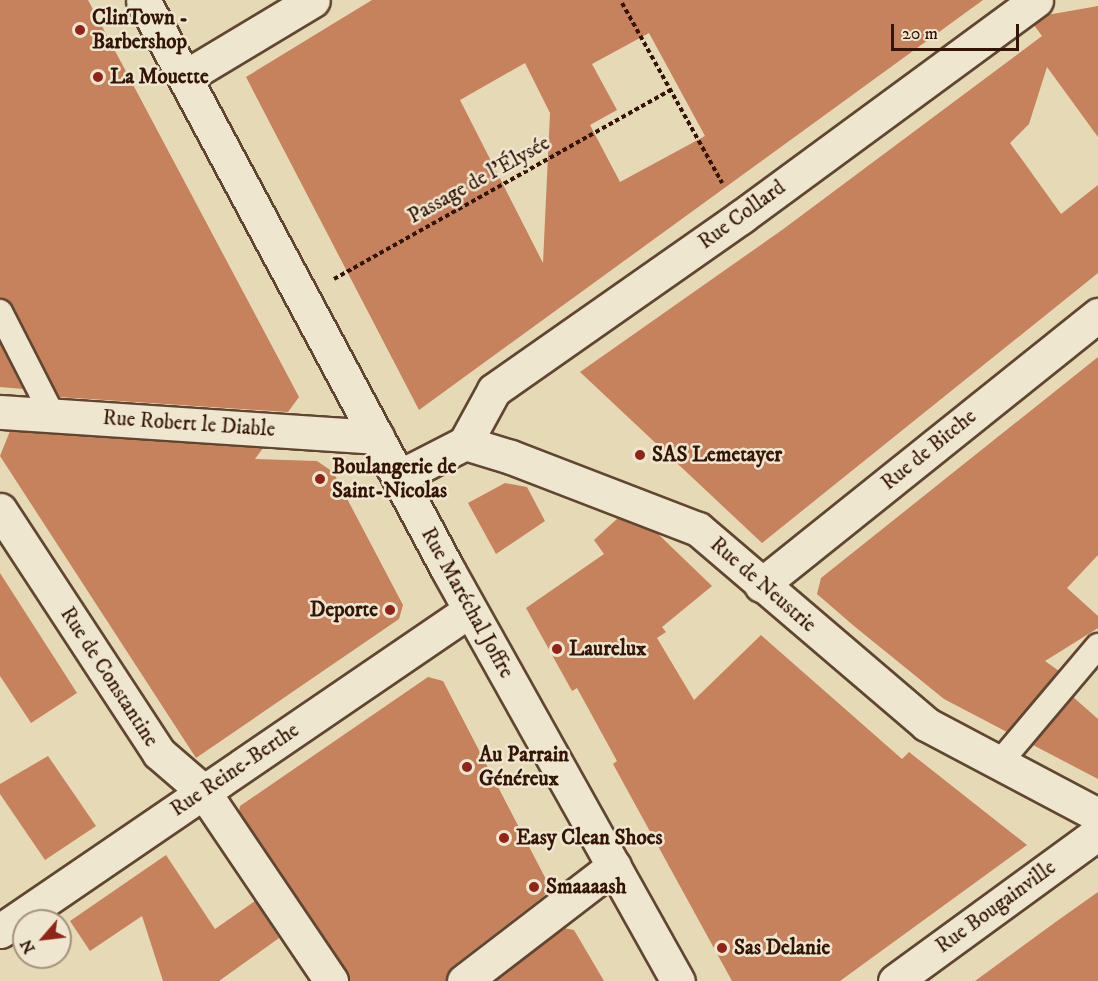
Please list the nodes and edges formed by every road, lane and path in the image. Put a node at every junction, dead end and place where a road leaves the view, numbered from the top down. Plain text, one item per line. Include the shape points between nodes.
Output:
1 (143, 0) edge
2 (313, 0) edge
3 (1036, 0) edge
4 (622, 3) dead end
5 (185, 77) junction
6 (671, 90) junction
7 (741, 217) junction
8 (302, 297) junction
9 (0, 312) edge
10 (1098, 315) edge
11 (0, 412) edge
12 (52, 414) junction
13 (377, 437) junction
14 (465, 443) junction
15 (399, 477) junction
16 (0, 510) edge
17 (760, 585) junction
18 (470, 610) junction
19 (1098, 646) edge
20 (1000, 762) junction
21 (203, 791) junction
22 (1098, 815) edge
23 (1098, 833) edge
24 (614, 866) junction
25 (0, 931) edge
26 (331, 981) edge
27 (464, 981) edge
28 (678, 981) edge
29 (895, 981) edge

1 - 5 street, Rue Maréchal Joffre
2 - 5 street
3 - 7 street, Rue Collard
4 - 6 path
5 - 8 street, Rue Maréchal Joffre
6 - 7 path
6 - 8 path, Passage de l'Élysée
7 - 14 street, Rue Collard via 494,390
8 - 13 street, Rue Maréchal Joffre
9 - 12 lane
10 - 17 street, Rue de Bitche
11 - 12 street, Rue Robert le Diable
12 - 13 street, Rue Robert le Diable
13 - 15 street, Rue Maréchal Joffre
14 - 15 street
14 - 17 street, Rue de Neustrie via 698,530
15 - 18 street, Rue Maréchal Joffre
16 - 21 street, Rue de Constantine via 159,753
17 - 20 street, Rue de Neustrie via 926,723
18 - 21 street, Rue Reine-Berthe
18 - 24 street, Rue Maréchal Joffre
19 - 20 lane
20 - 22 street, Rue de Neustrie
21 - 25 street, Rue Reine-Berthe
21 - 26 street, Rue de Constantine
23 - 29 street, Rue Bougainville
24 - 27 street
24 - 28 street, Rue Maréchal Joffre

